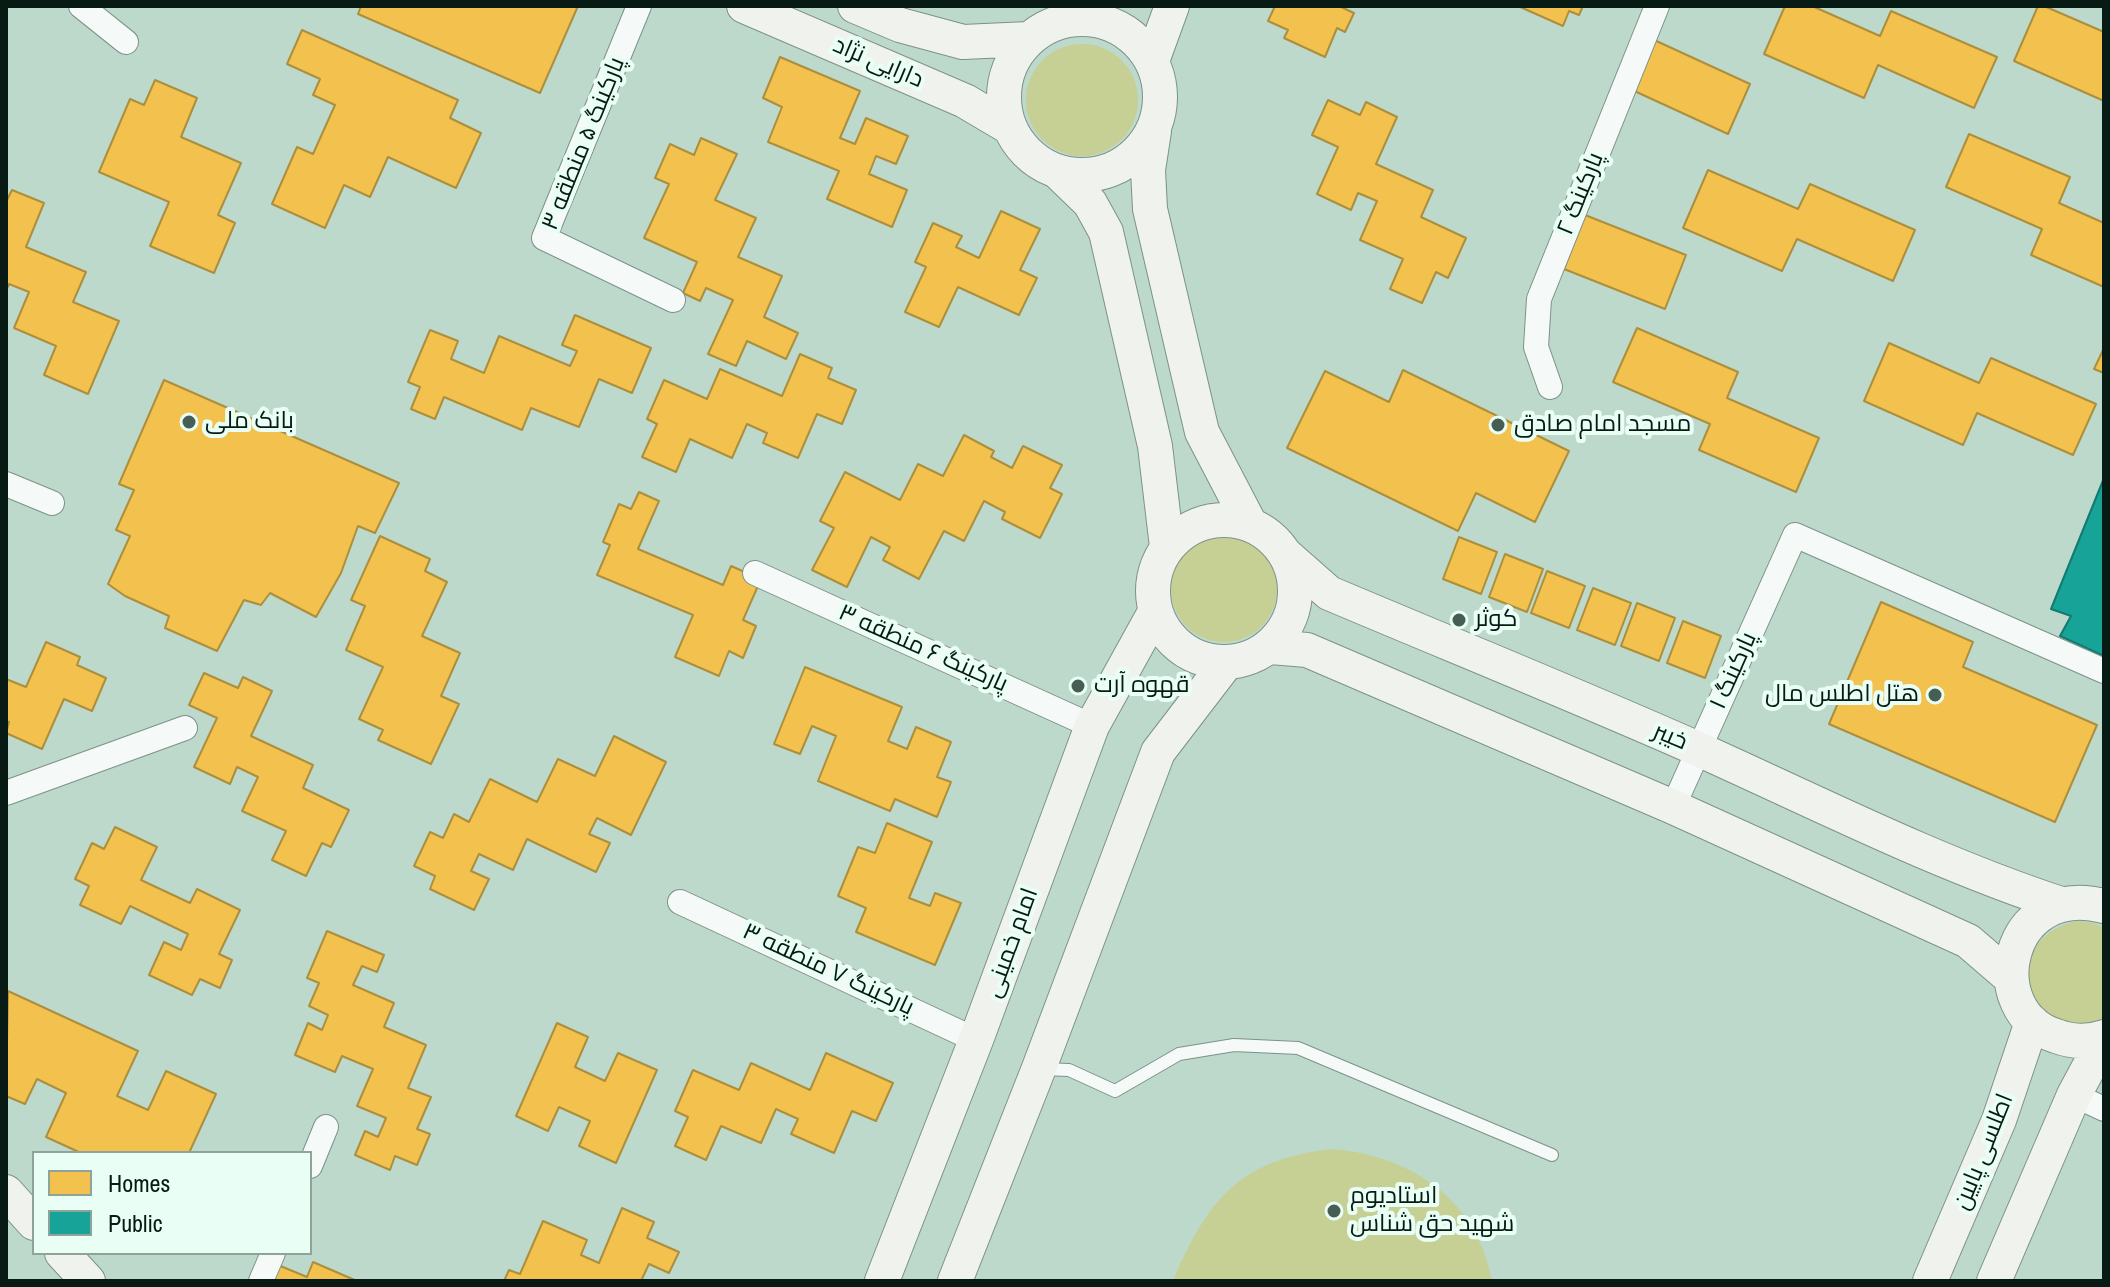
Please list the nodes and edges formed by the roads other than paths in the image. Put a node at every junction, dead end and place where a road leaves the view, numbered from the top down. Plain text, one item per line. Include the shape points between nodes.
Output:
1 (81, 6) edge
2 (639, 6) edge
3 (744, 6) edge
4 (855, 6) edge
5 (1172, 6) edge
6 (1657, 6) edge
7 (1084, 12) edge
8 (1029, 39) junction
9 (126, 42) dead end
10 (1152, 61) junction
11 (1009, 127) junction
12 (1154, 130) junction
13 (1058, 172) junction
14 (673, 300) dead end
15 (1550, 387) dead end
16 (6, 484) edge
17 (52, 503) dead end
18 (1250, 524) junction
19 (1167, 547) junction
20 (1287, 556) junction
21 (755, 573) dead end
22 (1155, 612) junction
23 (1271, 647) junction
24 (1227, 662) junction
25 (2104, 671) edge
26 (1092, 726) junction
27 (185, 728) dead end
28 (1699, 749) junction
29 (6, 793) edge
30 (1673, 807) junction
31 (680, 902) dead end
32 (2061, 904) junction
33 (2104, 906) edge
34 (2011, 978) junction
35 (2032, 1022) junction
36 (2104, 1037) edge
37 (976, 1040) junction
38 (2104, 1047) edge
39 (1039, 1068) junction
40 (2089, 1102) edge
41 (326, 1127) dead end
42 (1552, 1155) dead end
43 (312, 1161) edge
44 (6, 1192) edge
45 (32, 1221) edge
46 (64, 1255) edge
47 (272, 1255) edge
48 (88, 1281) edge
49 (261, 1281) edge
50 (882, 1281) edge
51 (955, 1281) edge
52 (1930, 1281) edge
53 (1994, 1281) edge

1 - 9 street
2 - 14 street, پارکینگ ۵ منطقه ۳ via 544,238
3 - 11 street, دارایی نژاد via 965,101
4 - 8 street, دارایی نژاد via 963,42
5 - 10 street
6 - 15 street, پارکینگ ۲ via 1539,299 1536,347
7 - 8 street
7 - 10 street via 1121,28
8 - 11 street via 1008,70 1004,108
10 - 12 street via 1160,83
11 - 13 street via 1021,146
12 - 13 street via 1142,149 1114,168 1080,175
12 - 18 street via 1150,209 1202,432
13 - 19 street via 1090,203 1106,232 1155,446
16 - 17 street
18 - 19 street via 1205,521
18 - 20 street
19 - 22 street via 1156,567
20 - 23 street via 1295,578 1294,603
20 - 28 street, خیبر via 1329,593
21 - 26 street, پارکینگ ۶ منطقه ۳
22 - 24 street via 1182,649
22 - 26 street, امام خمینی
23 - 24 street
23 - 30 street via 1307,650
24 - 39 street via 1158,752
25 - 28 street, پارکینگ ۱ via 1795,535
26 - 37 street, امام خمینی
27 - 29 street
28 - 30 street, پارکینگ ۱
28 - 32 street, خیبر via 2002,885
30 - 34 street via 1968,941
31 - 37 street, پارکینگ ۷ منطقه ۳
32 - 33 street, خیبر
32 - 34 street via 2023,932 2013,954
34 - 35 street via 2018,1002
35 - 36 street via 2071,1041
35 - 52 street, اطلسی پایین via 1999,1120
37 - 50 street, امام خمینی
38 - 40 street via 2089,1067
39 - 42 lane via 1069,1070 1115,1091 1179,1054 1234,1045 1298,1048
39 - 51 street
40 - 53 street
41 - 43 street
44 - 45 street
46 - 48 street
47 - 49 street

